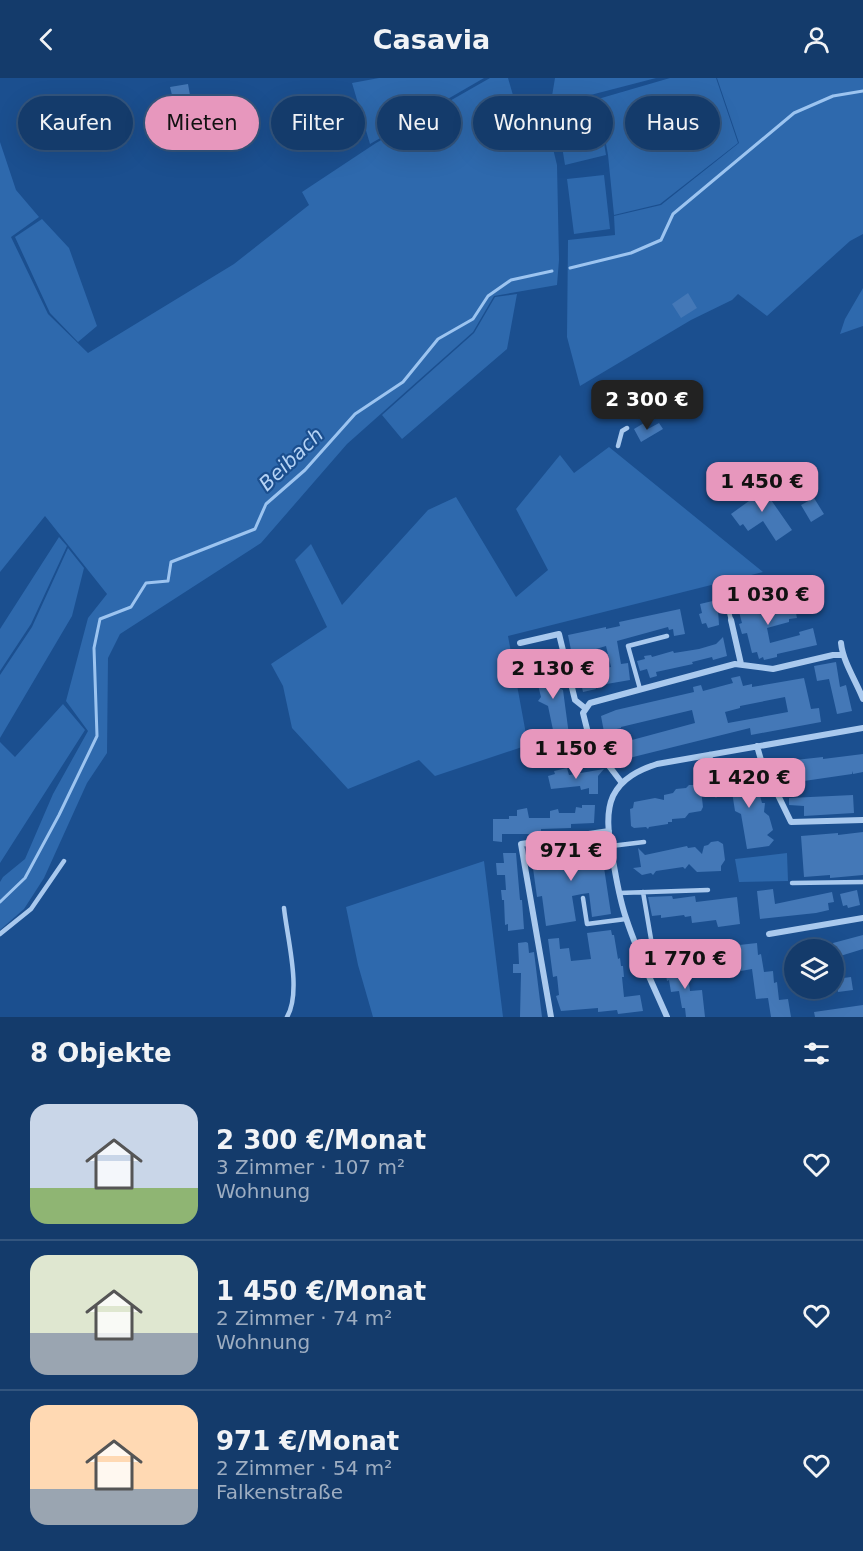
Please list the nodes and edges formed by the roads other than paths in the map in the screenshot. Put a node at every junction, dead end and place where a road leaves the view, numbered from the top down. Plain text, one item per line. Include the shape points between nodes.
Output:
1 (627, 428) dead end
2 (618, 446) dead end
3 (723, 589) dead end
4 (731, 621) joint
5 (667, 636) dead end
6 (520, 643) dead end
7 (841, 643) dead end
8 (842, 655) junction
9 (741, 664) junction
10 (640, 689) junction
11 (863, 699) edge
12 (585, 708) junction
13 (863, 728) edge
14 (757, 746) junction
15 (710, 754) junction
16 (622, 783) junction
17 (716, 795) dead end
18 (863, 820) edge
19 (609, 831) junction
20 (644, 842) dead end
21 (611, 846) junction
22 (64, 861) dead end
23 (863, 882) edge
24 (792, 883) dead end
25 (708, 890) dead end
26 (619, 892) junction
27 (643, 892) junction
28 (583, 898) dead end
29 (284, 908) dead end
30 (863, 918) edge
31 (626, 919) junction
32 (0, 934) edge
33 (769, 934) dead end
34 (651, 939) dead end
35 (287, 1017) edge
36 (551, 1017) edge
37 (667, 1017) edge

1 - 2 lane via 622,431
3 - 4 lane
4 - 9 street
5 - 10 lane via 628,646
6 - 12 street via 559,634 575,700
7 - 8 street
8 - 9 street via 773,669
8 - 11 street
9 - 10 street
10 - 12 street via 598,700
12 - 16 street via 589,737
13 - 14 street
14 - 15 street
14 - 18 street via 791,822
15 - 16 street via 641,769
15 - 17 lane
16 - 19 street via 610,804
19 - 21 street
19 - 36 street via 521,844
20 - 21 lane
21 - 26 street
22 - 32 lane via 31,909
23 - 24 lane
25 - 27 lane
26 - 27 lane
26 - 31 street
27 - 34 lane
28 - 31 lane via 587,924
29 - 35 lane via 293,997
30 - 33 street
31 - 37 street

